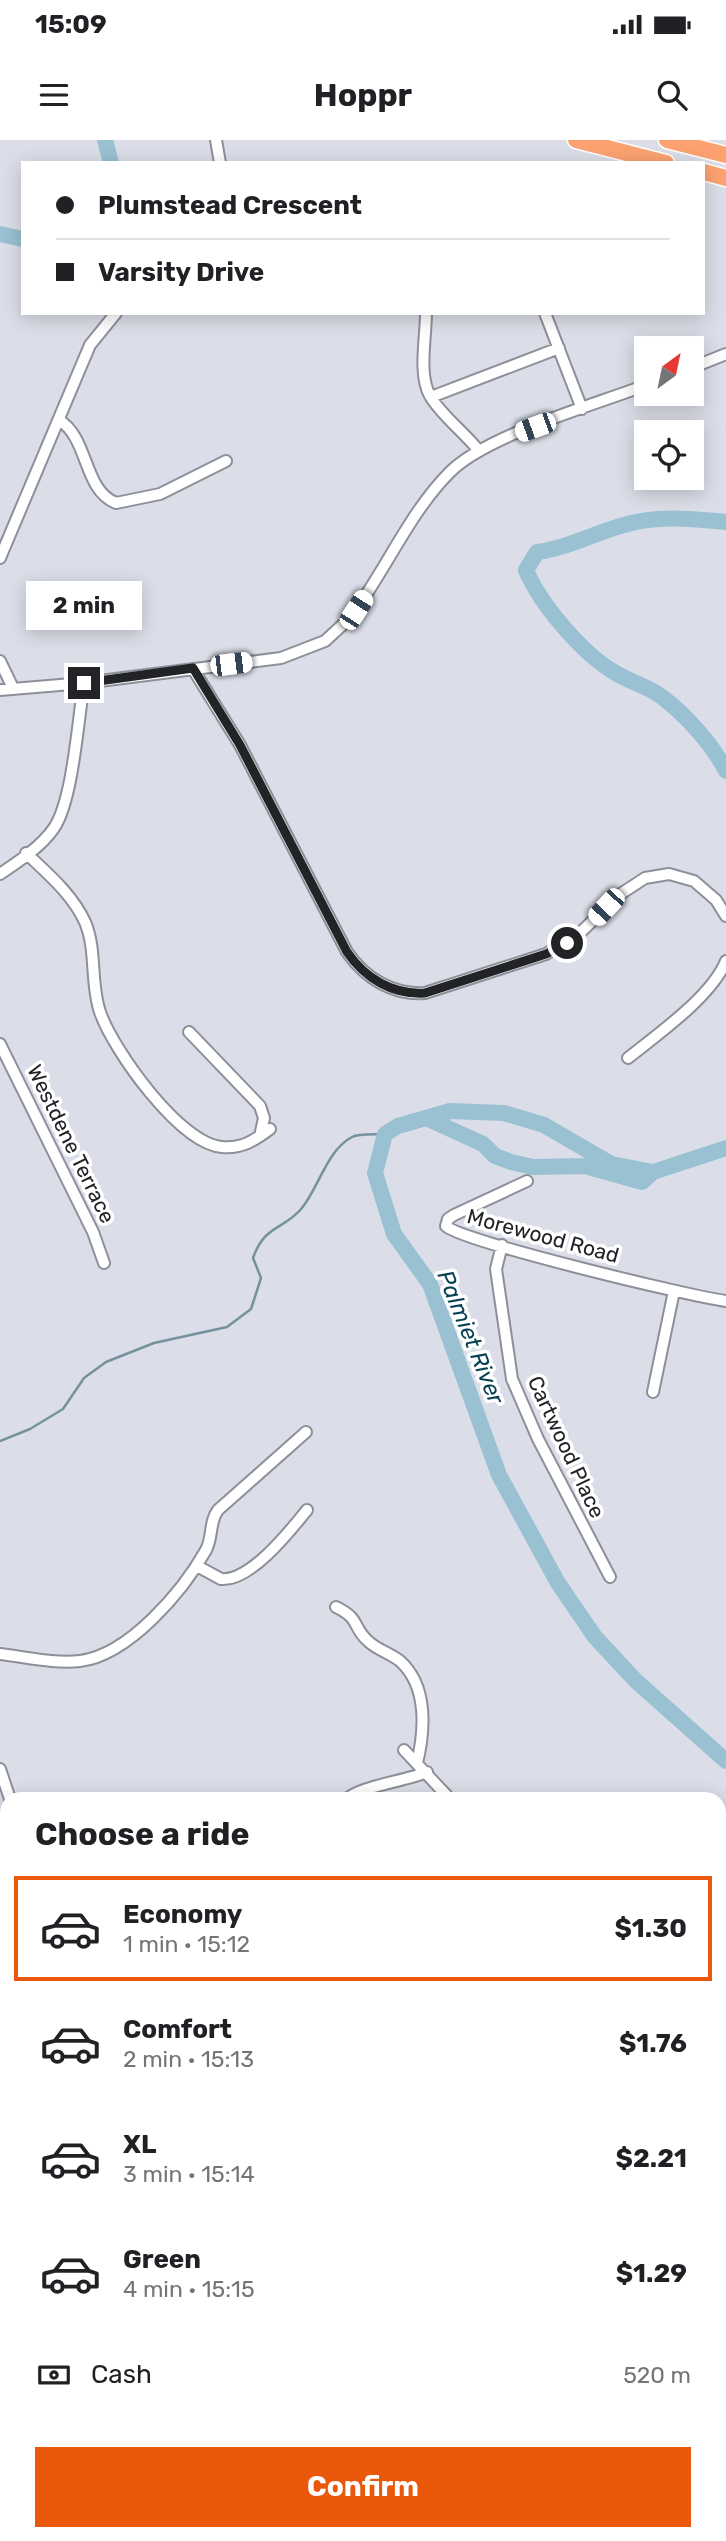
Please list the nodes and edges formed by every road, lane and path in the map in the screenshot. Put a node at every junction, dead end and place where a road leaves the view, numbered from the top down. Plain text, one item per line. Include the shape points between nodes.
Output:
1 (216, 140) edge
2 (576, 140) edge
3 (667, 140) edge
4 (726, 155) edge
5 (220, 161) edge
6 (658, 161) edge
7 (705, 172) edge
8 (726, 178) edge
9 (114, 315) edge
10 (426, 315) edge
11 (546, 315) edge
12 (559, 348) junction
13 (726, 354) edge
14 (704, 363) edge
15 (634, 390) edge
16 (431, 397) junction
17 (582, 410) junction
18 (59, 420) junction
19 (479, 450) junction
20 (226, 461) dead end
21 (0, 558) edge
22 (0, 661) edge
23 (193, 668) junction
24 (84, 683) junction
25 (13, 688) junction
26 (0, 690) edge
27 (26, 853) junction
28 (0, 874) edge
29 (726, 916) edge
30 (726, 961) edge
31 (189, 1032) dead end
32 (0, 1044) edge
33 (628, 1058) dead end
34 (270, 1129) dead end
35 (260, 1136) junction
36 (527, 1181) dead end
37 (502, 1245) junction
38 (104, 1263) dead end
39 (674, 1291) junction
40 (726, 1301) edge
41 (653, 1392) dead end
42 (306, 1432) dead end
43 (307, 1510) dead end
44 (197, 1566) junction
45 (610, 1577) dead end
46 (336, 1607) dead end
47 (0, 1654) edge
48 (404, 1750) dead end
49 (417, 1763) junction
50 (0, 1769) edge
51 (427, 1772) junction
52 (7, 1792) edge
53 (358, 1792) edge
54 (444, 1792) edge

1 - 5 street
2 - 6 highway
3 - 4 highway
7 - 8 highway
9 - 18 street via 90,345
10 - 16 street via 425,374
11 - 12 street
12 - 16 street
12 - 17 street
13 - 14 street
15 - 17 street
16 - 19 street
17 - 19 street
18 - 20 street via 75,435 101,491 116,503 160,494
18 - 21 street
19 - 23 street via 440,483 336,633 281,658
22 - 25 street
23 - 24 street
23 - 29 street via 240,745 347,952 361,971 384,986 425,993 546,954 581,932 634,883 658,875 694,881
24 - 25 street
24 - 27 street via 56,825
25 - 26 street
27 - 28 street
27 - 35 street via 57,882 84,920 99,1010 128,1065 202,1142 229,1147 248,1144
30 - 33 street via 701,995
31 - 35 street via 260,1106 264,1118
32 - 38 street, Westdene Terrace
34 - 35 street
36 - 37 street, Morewood Road via 446,1222 454,1233
37 - 39 street, Morewood Road
37 - 45 street, Cartwood Place via 496,1269 512,1379
39 - 40 street, Morewood Road
39 - 41 street
42 - 44 street via 218,1510 211,1541
43 - 44 street via 275,1547 239,1575 221,1578
44 - 47 street via 155,1614 103,1656 68,1661
46 - 49 street via 354,1618 365,1638 397,1659 411,1675 422,1716
48 - 49 street
49 - 51 street
50 - 52 street
51 - 53 street
51 - 54 street

